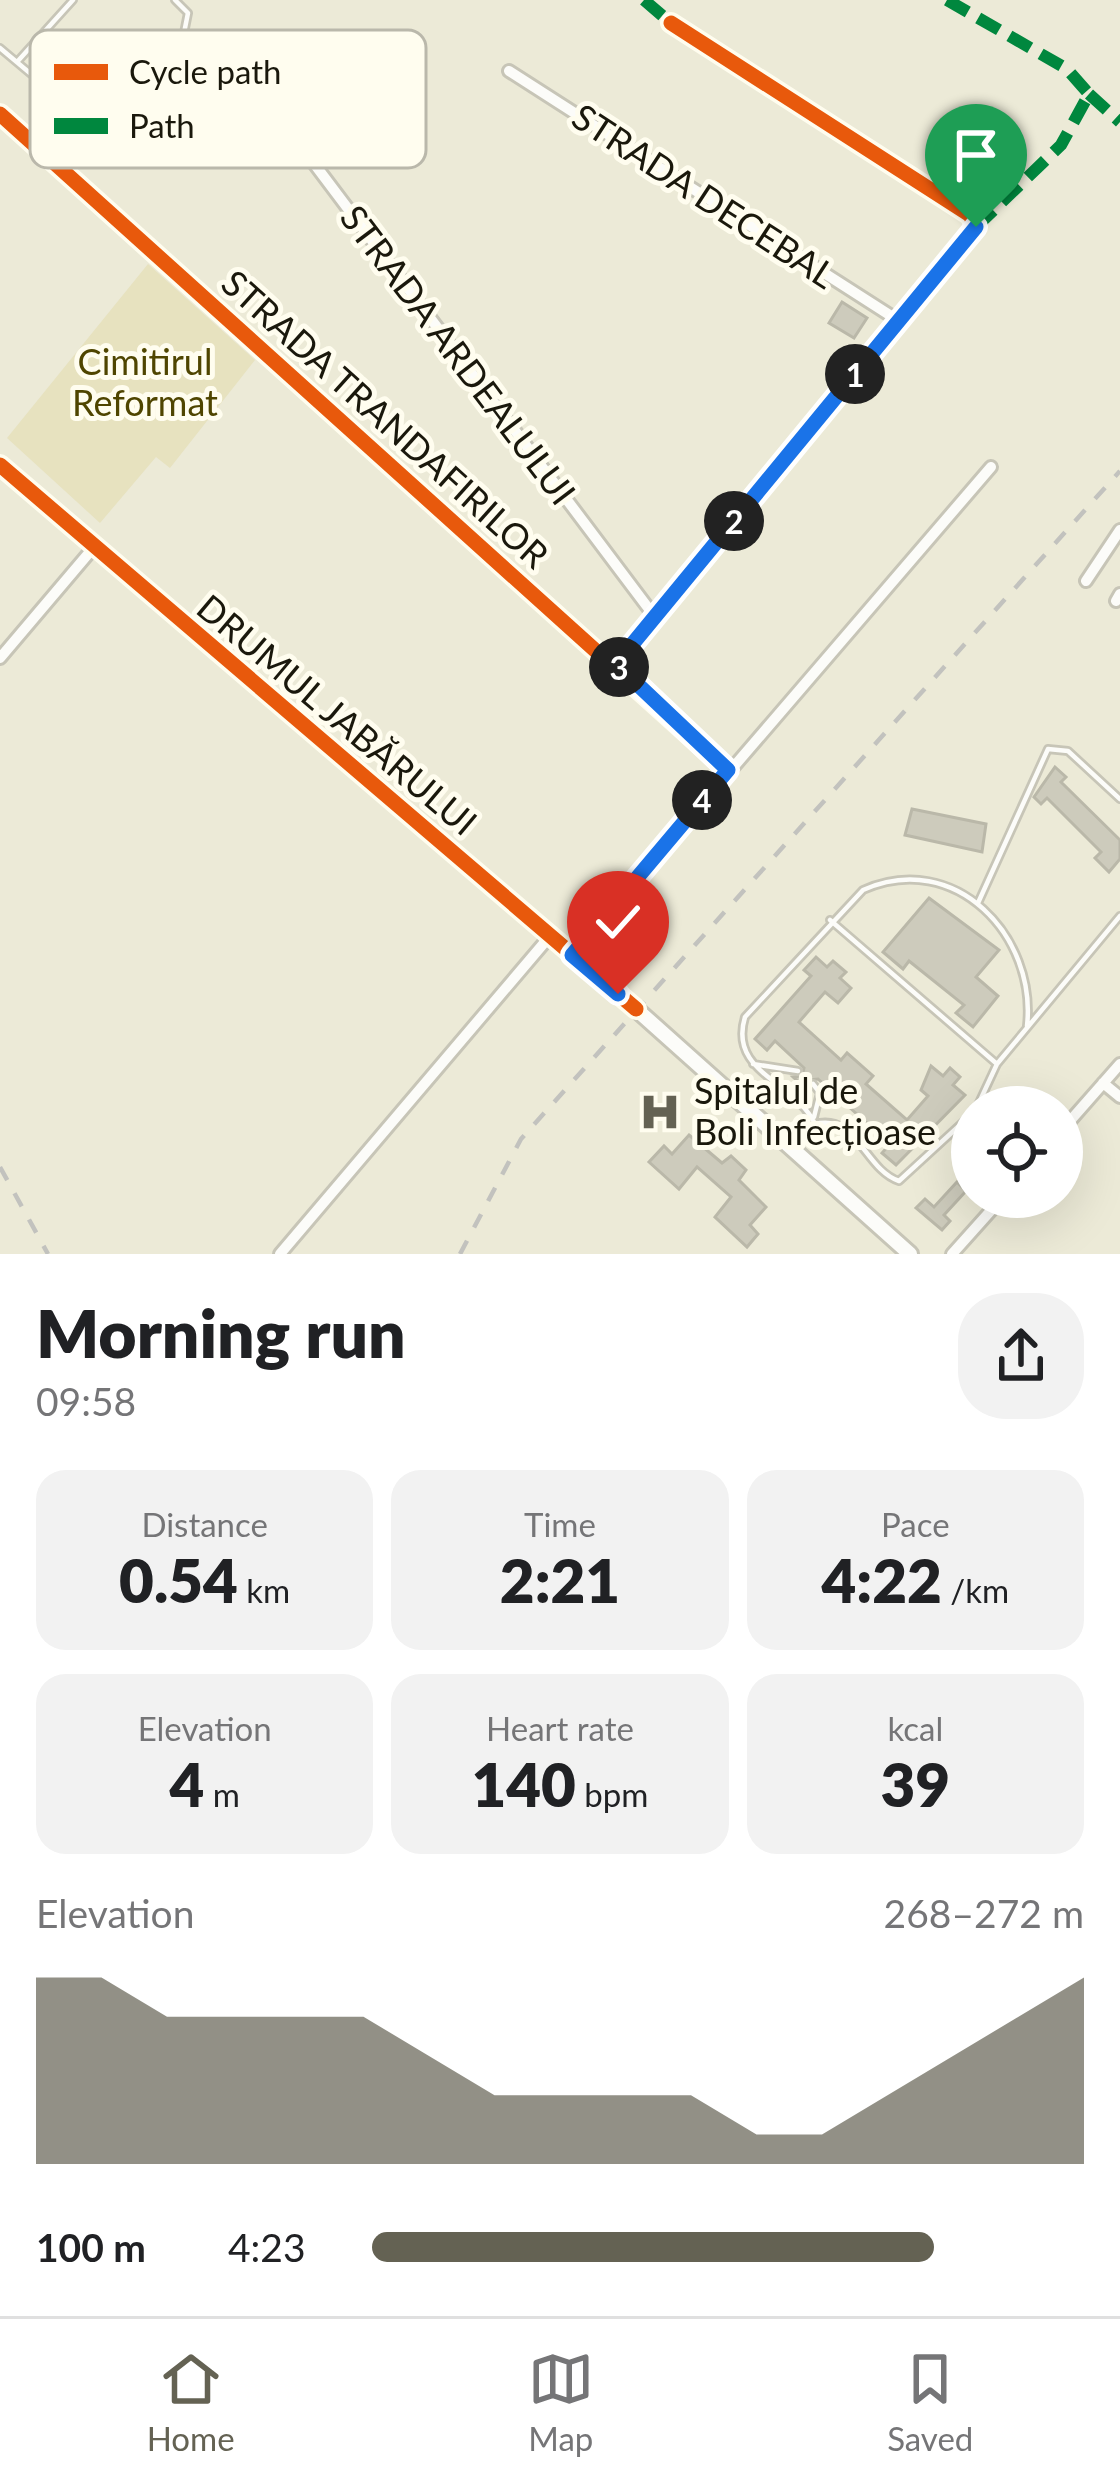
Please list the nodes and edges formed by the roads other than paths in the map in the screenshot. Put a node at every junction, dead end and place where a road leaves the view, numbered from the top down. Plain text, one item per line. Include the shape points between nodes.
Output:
1 (73, 0) edge
2 (175, 0) edge
3 (671, 23) dead end
4 (46, 30) edge
5 (185, 30) edge
6 (0, 48) edge
7 (30, 48) edge
8 (17, 62) junction
9 (509, 71) dead end
10 (30, 72) edge
11 (0, 114) edge
12 (30, 141) edge
13 (60, 168) edge
14 (317, 168) edge
15 (899, 321) junction
16 (0, 465) edge
17 (991, 467) dead end
18 (1120, 530) edge
19 (94, 547) junction
20 (1086, 581) dead end
21 (655, 617) junction
22 (0, 658) edge
23 (616, 664) junction
24 (728, 770) junction
25 (1120, 799) edge
26 (978, 903) junction
27 (1120, 916) edge
28 (830, 920) junction
29 (550, 936) junction
30 (572, 955) junction
31 (1027, 1026) junction
32 (753, 1064) junction
33 (997, 1064) junction
34 (1120, 1064) edge
35 (798, 1071) dead end
36 (1103, 1083) junction
37 (813, 1084) dead end
38 (986, 1086) edge
39 (1120, 1097) edge
40 (1083, 1106) edge
41 (814, 1121) junction
42 (951, 1132) edge
43 (795, 1151) junction
44 (984, 1218) edge
45 (280, 1254) edge
46 (910, 1254) edge
47 (952, 1254) edge

1 - 4 lane
2 - 5 lane via 188,13
3 - 15 street via 970,215 976,227
6 - 8 lane
7 - 8 lane
8 - 10 lane
9 - 15 street, STRADA DECEBAL
11 - 12 street, STRADA TRANDAFIRILOR
13 - 23 street, STRADA TRANDAFIRILOR
14 - 21 street, STRADA ARDEALULUI
15 - 21 street
16 - 19 main road, DRUMUL JABĂRULUI
17 - 24 street
18 - 20 street
19 - 22 street
19 - 29 main road, DRUMUL JABĂRULUI
21 - 23 street
23 - 24 street, STRADA TRANDAFIRILOR
24 - 30 street
25 - 26 lane via 1068,752 1048,749
26 - 28 lane via 941,884 886,881
26 - 31 lane via 1018,957 1030,1000
27 - 31 lane
28 - 32 lane via 745,1017 742,1053
28 - 33 lane
29 - 30 main road, DRUMUL JABĂRULUI
29 - 45 street
30 - 43 main road, DRUMUL JABĂRULUI
31 - 33 lane
32 - 35 lane
32 - 41 lane
33 - 38 lane
34 - 36 street
36 - 39 street
36 - 40 street
37 - 41 lane via 820,1093
41 - 42 lane via 841,1125 899,1181
41 - 43 lane
43 - 46 main road, DRUMUL JABĂRULUI
44 - 47 street

